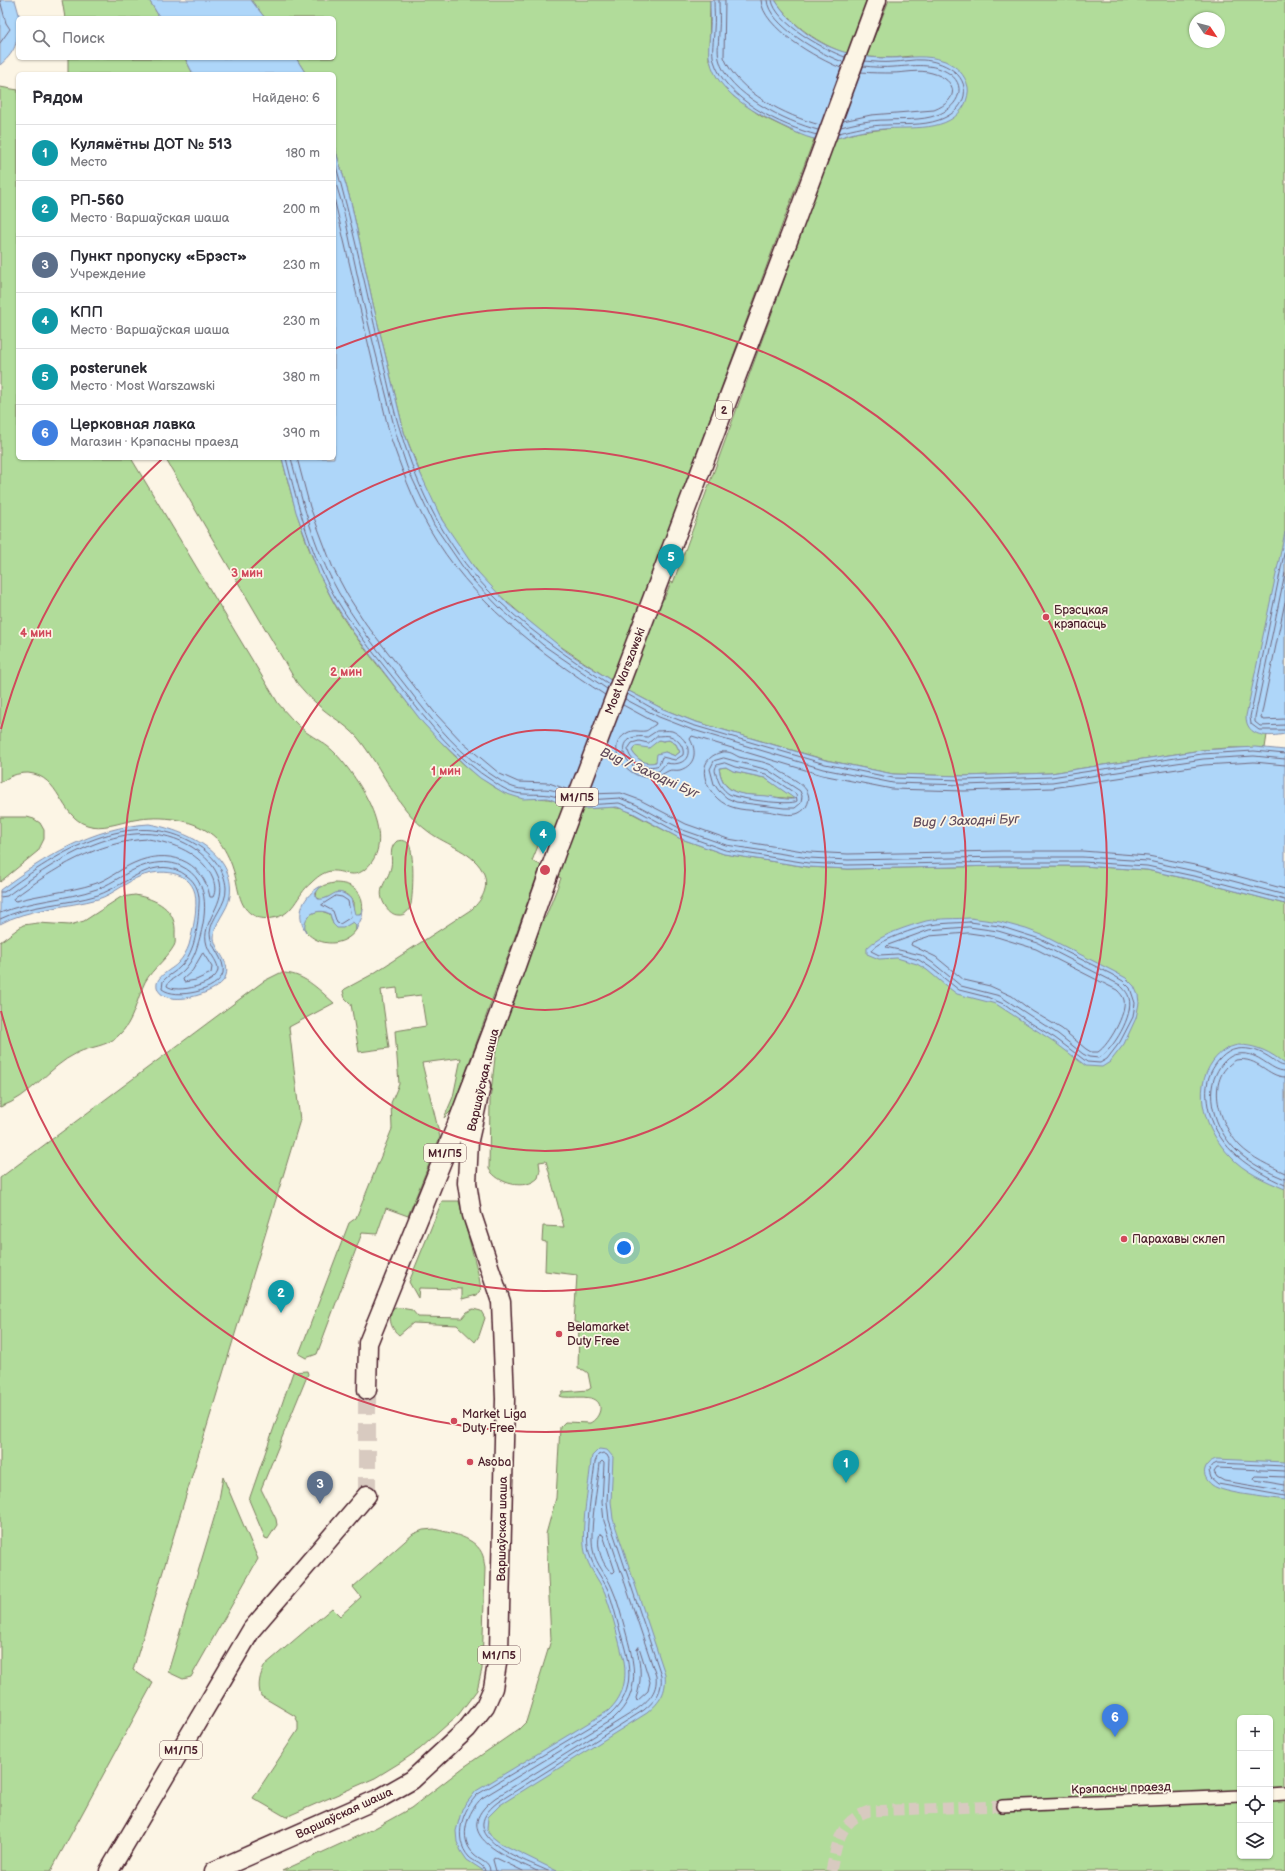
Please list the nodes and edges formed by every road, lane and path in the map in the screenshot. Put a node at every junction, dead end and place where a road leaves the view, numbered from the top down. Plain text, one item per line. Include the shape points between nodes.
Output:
1 (877, 0) edge
2 (596, 747) joint
3 (500, 1011) junction
4 (367, 1390) tunnel mouth
5 (367, 1495) tunnel mouth
6 (1285, 1794) edge
7 (1273, 1795) edge
8 (1237, 1796) edge
9 (1002, 1806) tunnel mouth
10 (109, 1871) edge
11 (214, 1871) edge

1 - 2 highway, Most Warszawski / 2
2 - 3 highway, Варшаўская шаша / М1/П5
3 - 4 highway, Варшаўская шаша / М1/П5 via 368,1342
3 - 11 highway, Варшаўская шаша / М1/П5 via 471,1132 467,1164 472,1215 500,1302 501,1318 505,1399 499,1652 493,1688 485,1706 467,1728 412,1780 382,1796
5 - 10 highway, М1/П5 via 252,1629
6 - 7 street
8 - 9 street, Крэпасны праезд

